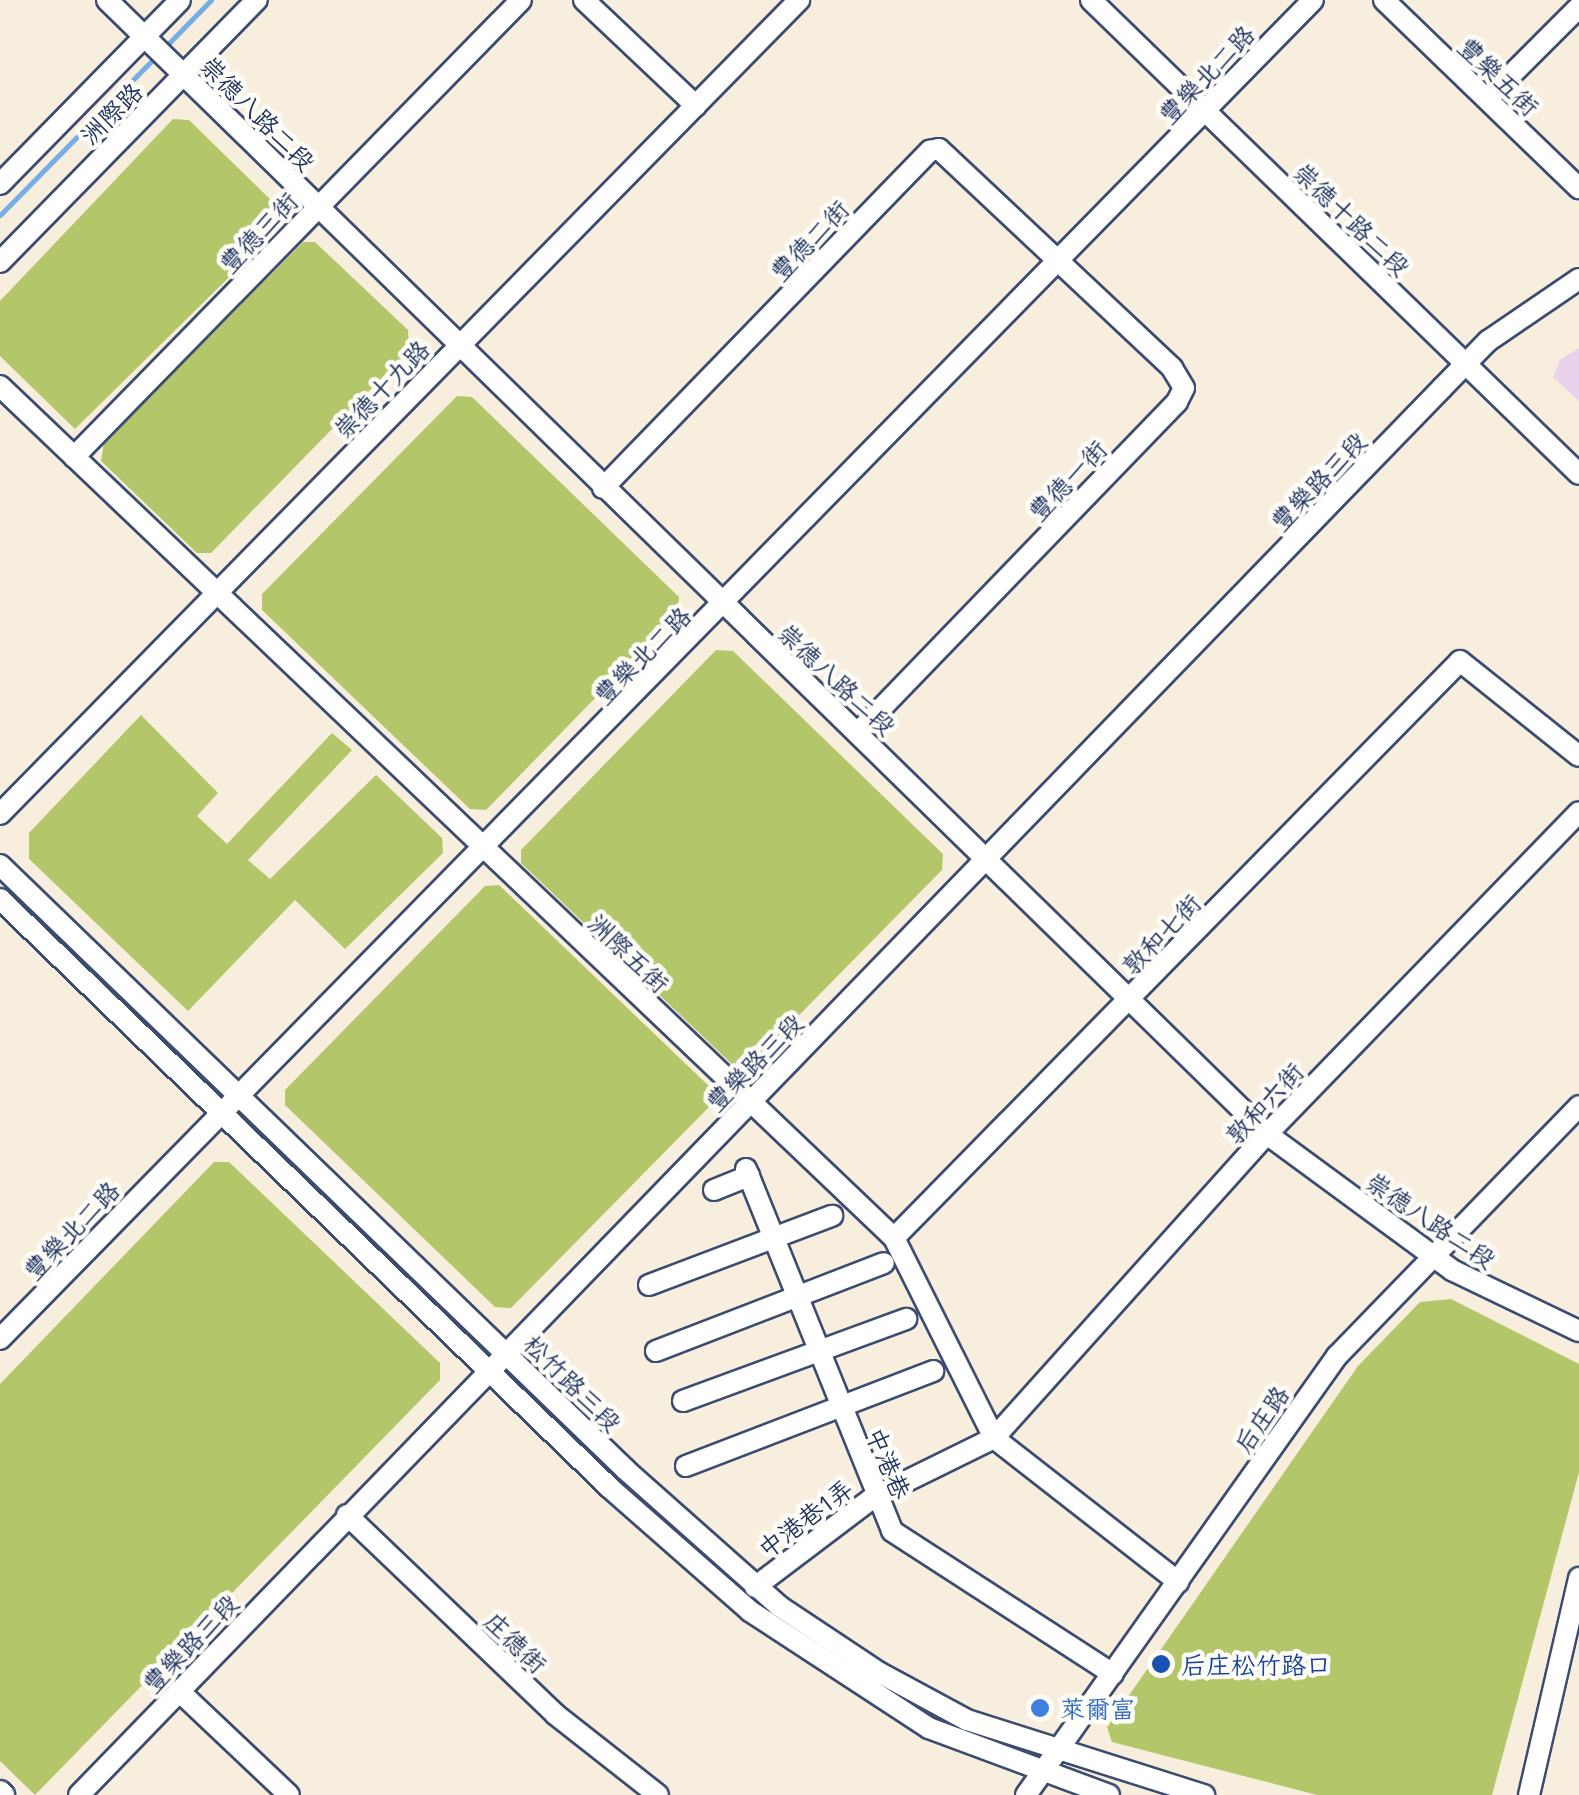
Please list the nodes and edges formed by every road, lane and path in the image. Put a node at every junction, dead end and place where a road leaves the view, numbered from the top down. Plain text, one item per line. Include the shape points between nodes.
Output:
1 (107, 0) edge
2 (180, 0) edge
3 (257, 0) edge
4 (521, 0) edge
5 (584, 0) edge
6 (799, 0) edge
7 (1091, 0) edge
8 (1313, 0) edge
9 (1384, 0) edge
10 (1579, 6) edge
11 (155, 46) junction
12 (184, 75) junction
13 (1488, 100) junction
14 (696, 106) junction
15 (1205, 110) junction
16 (0, 184) edge
17 (1579, 188) edge
18 (317, 206) junction
19 (1060, 260) junction
20 (0, 262) edge
21 (1579, 280) edge
22 (459, 345) junction
23 (1466, 364) junction
24 (0, 386) edge
25 (74, 457) junction
26 (1579, 474) edge
27 (603, 488) junction
28 (216, 592) junction
29 (725, 607) junction
30 (857, 733) junction
31 (1579, 756) edge
32 (1579, 812) edge
33 (0, 814) edge
34 (484, 848) junction
35 (991, 858) junction
36 (0, 865) edge
37 (0, 899) edge
38 (1133, 999) junction
39 (241, 1094) junction
40 (748, 1104) junction
41 (1579, 1106) edge
42 (222, 1113) junction
43 (1267, 1134) junction
44 (714, 1190) dead end
45 (832, 1216) dead end
46 (894, 1238) junction
47 (774, 1239) junction
48 (1431, 1256) junction
49 (884, 1263) dead end
50 (649, 1286) dead end
51 (796, 1297) junction
52 (906, 1319) dead end
53 (1579, 1332) edge
54 (2, 1333) edge
55 (656, 1350) dead end
56 (506, 1352) junction
57 (818, 1352) junction
58 (488, 1370) junction
59 (933, 1371) dead end
60 (683, 1401) dead end
61 (839, 1407) junction
62 (994, 1438) junction
63 (686, 1466) dead end
64 (874, 1497) junction
65 (347, 1515) junction
66 (1579, 1578) edge
67 (1178, 1582) junction
68 (755, 1587) junction
69 (1573, 1622) edge
70 (1112, 1674) junction
71 (179, 1691) junction
72 (1058, 1751) junction
73 (1043, 1774) junction
74 (79, 1795) edge
75 (289, 1795) edge
76 (658, 1795) edge
77 (1026, 1795) edge
78 (1108, 1795) edge
79 (1204, 1795) edge
80 (1529, 1795) edge

1 - 11 street, 崇德八路二段
2 - 11 street, 洲際路
3 - 12 street, 洲際路
4 - 18 street, 豐德三街
5 - 14 street
6 - 14 street, 崇德十九路
7 - 15 street, 崇德十路二段
8 - 15 street, 豐樂北二路
9 - 13 street, 豐樂五街
10 - 13 street
11 - 12 street, 崇德八路二段
11 - 16 street, 洲際路
12 - 18 street, 崇德八路二段
12 - 20 street, 洲際路
13 - 17 street, 豐樂五街
14 - 22 street, 崇德十九路
15 - 19 street, 豐樂北二路
15 - 23 street, 崇德十路二段
18 - 22 street, 崇德八路二段
18 - 25 street, 豐德三街
19 - 27 street, 豐德二街 via 946,151 930,151
19 - 29 street, 豐樂北二路
19 - 30 street, 豐德一街 via 1172,368 1184,388
21 - 23 street, 豐樂路三段 via 1488,341
22 - 27 street, 崇德八路二段
22 - 28 street, 崇德十九路
23 - 26 street, 崇德十路二段
23 - 35 street, 豐樂路三段
24 - 25 street, 洲際五街
25 - 28 street, 洲際五街
27 - 29 street, 崇德八路二段
28 - 33 street, 崇德十九路
28 - 34 street, 洲際五街
29 - 30 street, 崇德八路二段
29 - 34 street, 豐樂北二路
30 - 35 street, 崇德八路二段
31 - 38 street, 敦和七街 via 1460,661
32 - 43 street, 敦和六街
34 - 39 street, 豐樂北二路
34 - 40 street, 洲際五街
35 - 38 street, 崇德八路二段
35 - 40 street, 豐樂路三段
36 - 39 street, 松竹路三段
37 - 42 street, 松竹路三段
38 - 43 street, 崇德八路二段
38 - 46 street, 敦和七街
39 - 42 street, 豐樂北二路
39 - 56 street, 松竹路三段
40 - 46 street, 洲際五街
40 - 56 street, 豐樂路三段
41 - 48 street, 后庄路
42 - 54 street, 豐樂北二路
42 - 58 street, 松竹路三段
43 - 48 street, 崇德八路二段
43 - 62 street, 敦和六街
44 - 47 street, 中港巷 via 748,1172
45 - 47 street
46 - 62 street, 洲際五街
47 - 50 street
47 - 51 street, 中港巷
48 - 53 street, 崇德八路二段
48 - 67 street, 后庄路 via 1337,1356
49 - 51 street
51 - 55 street
51 - 57 street, 中港巷
52 - 57 street
56 - 58 street, 豐樂路三段
56 - 68 street, 松竹路三段
57 - 60 street
57 - 61 street, 中港巷
58 - 65 street, 豐樂路三段
58 - 73 street, 松竹路三段 via 648,1522 791,1643 929,1728
59 - 61 street
61 - 63 street
61 - 64 street, 中港巷
62 - 64 street, 中港巷1弄
62 - 67 street, 洲際五街
64 - 68 street, 中港巷1弄
64 - 70 street, 中港巷 via 892,1531
65 - 71 street, 豐樂路三段
65 - 76 street, 庄德街 via 555,1714
66 - 69 street
67 - 70 street, 后庄路
68 - 72 street, 松竹路三段 via 880,1673 967,1720
69 - 80 street
70 - 72 street, 后庄路
71 - 74 street, 豐樂路三段
71 - 75 street
72 - 73 street, 后庄路
72 - 79 street, 松竹路三段
73 - 77 street, 后庄路
73 - 78 street, 松竹路三段

